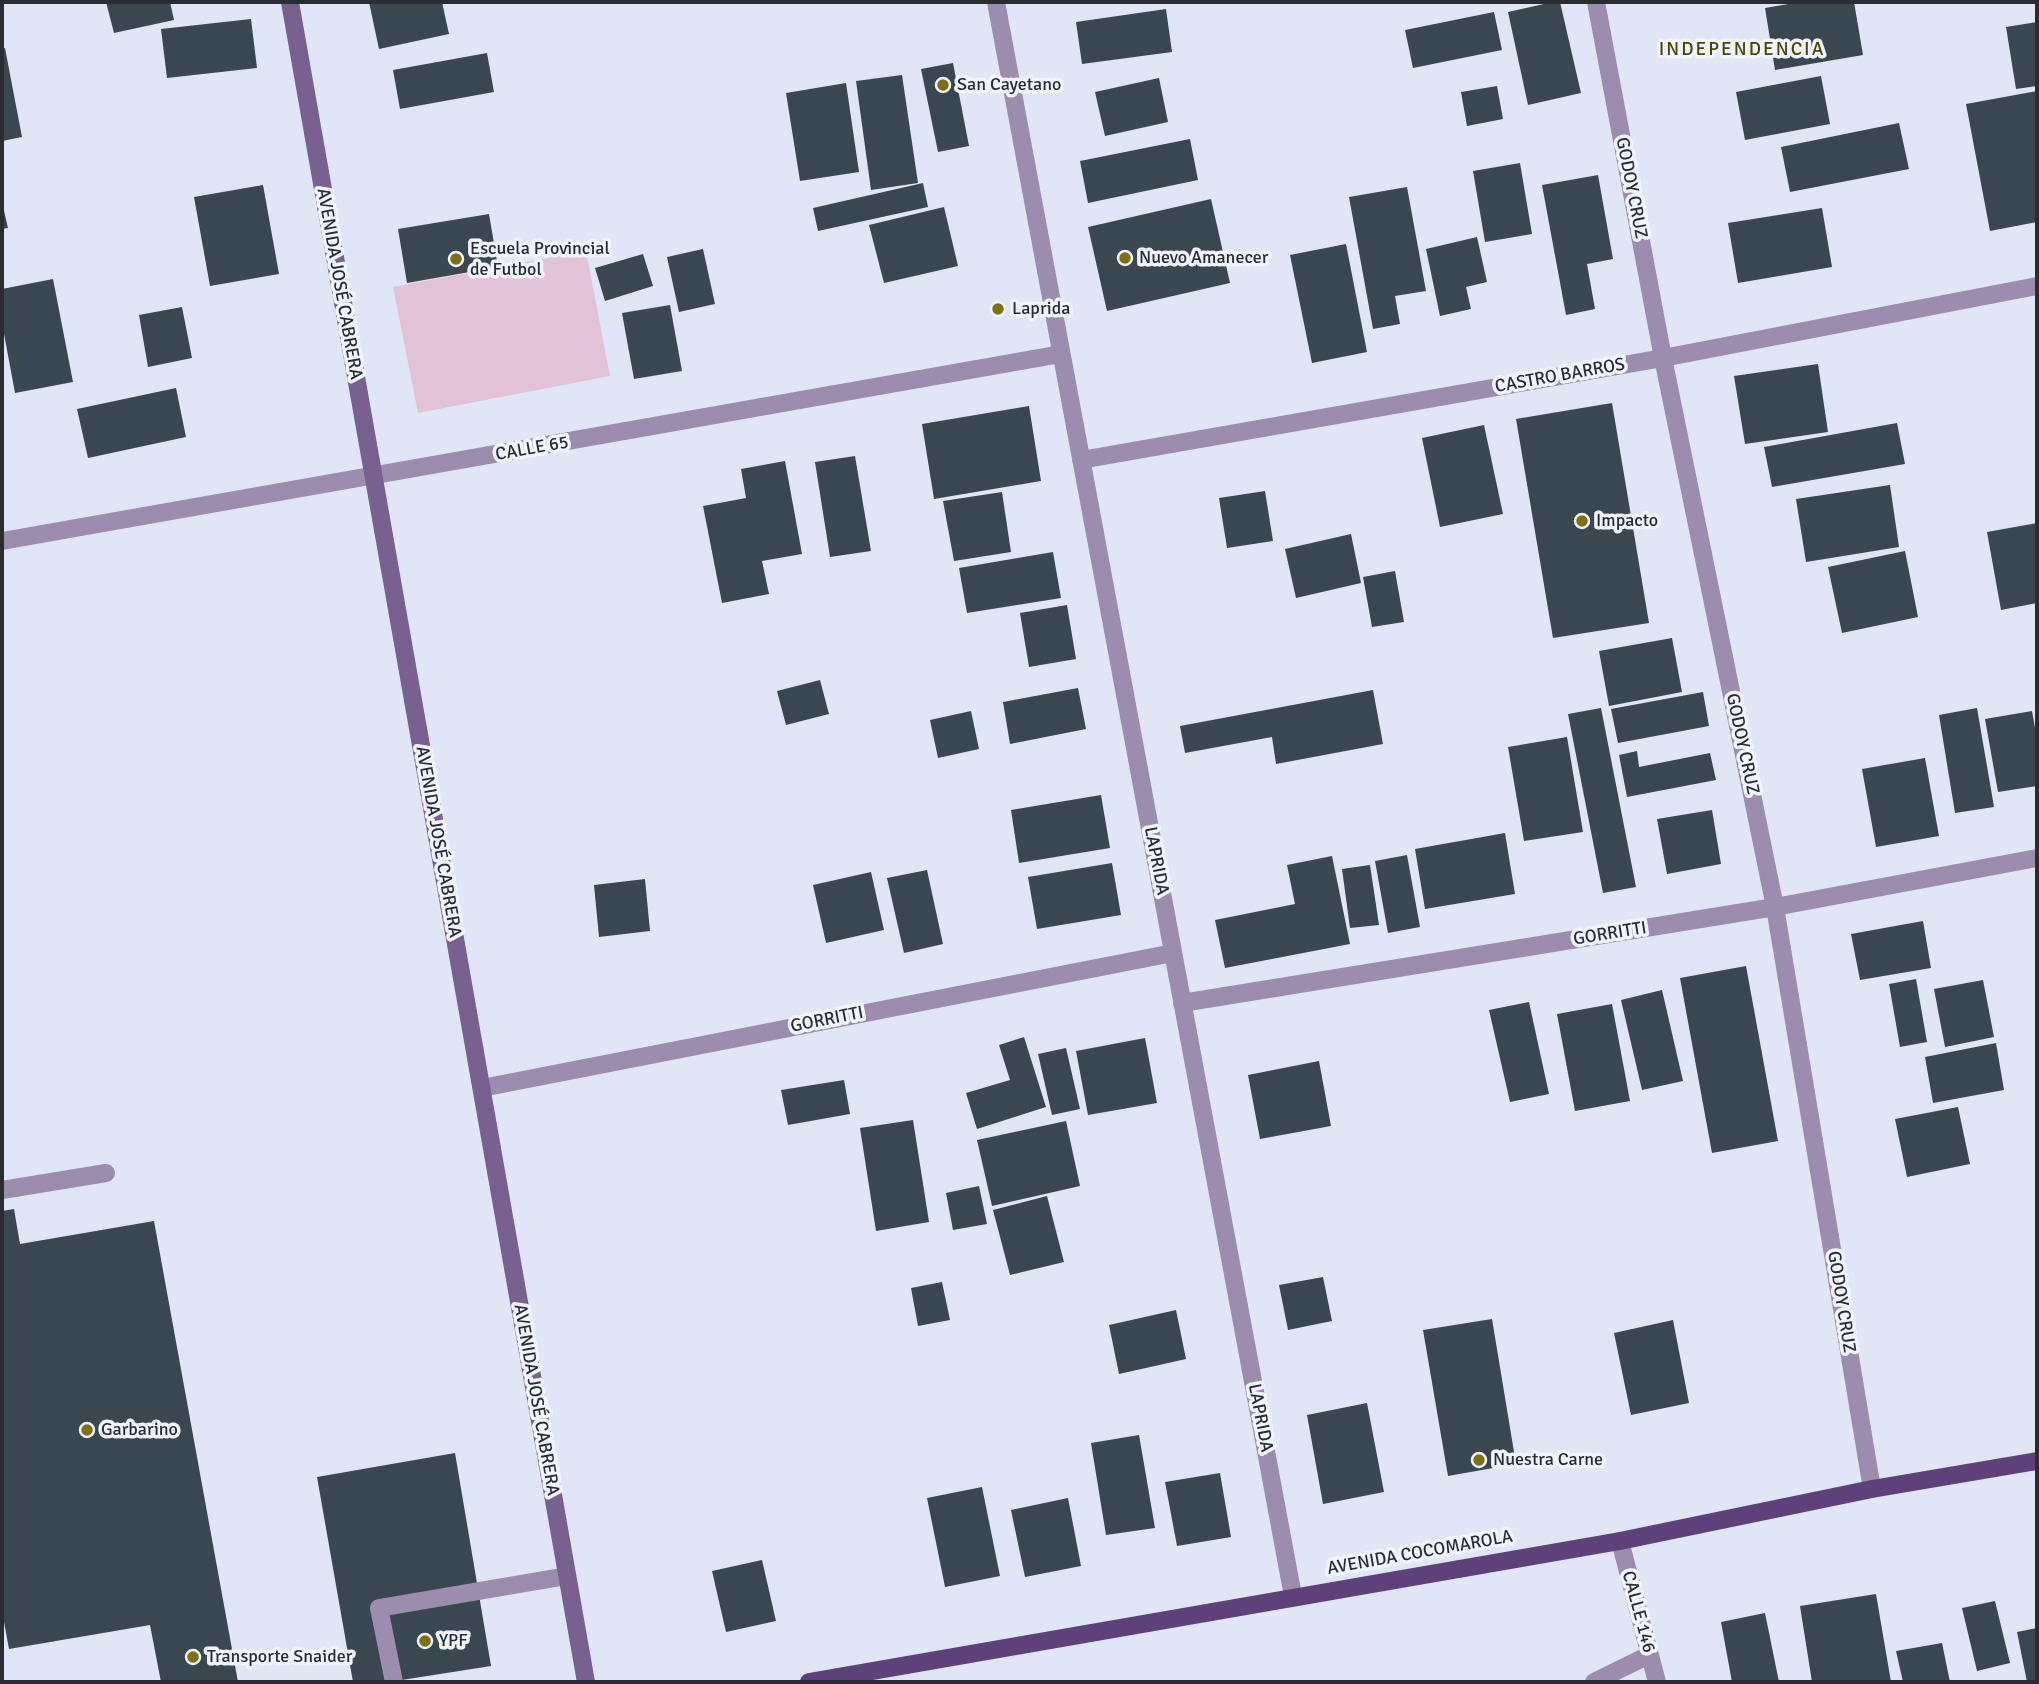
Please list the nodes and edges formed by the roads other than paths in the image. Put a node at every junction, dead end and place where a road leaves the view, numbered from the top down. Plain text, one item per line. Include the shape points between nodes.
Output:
1 (290, 2) edge
2 (996, 2) edge
3 (1596, 2) edge
4 (2037, 286) edge
5 (1061, 354) junction
6 (1663, 358) junction
7 (1081, 460) junction
8 (373, 477) junction
9 (2, 541) edge
10 (2037, 858) edge
11 (1775, 907) junction
12 (1173, 953) junction
13 (1182, 1003) junction
14 (482, 1088) junction
15 (106, 1173) dead end
16 (2, 1190) edge
17 (2037, 1461) edge
18 (1872, 1489) junction
19 (1620, 1541) junction
20 (567, 1576) junction
21 (1293, 1596) junction
22 (1649, 1655) junction
23 (394, 1682) edge
24 (586, 1682) edge
25 (809, 1682) edge
26 (1594, 1682) edge
27 (1657, 1682) edge

1 - 8 main road, AVENIDA JOSÉ CABRERA
2 - 5 street, LAPRIDA
3 - 6 street, GODOY CRUZ
4 - 6 street, CASTRO BARROS
5 - 7 street, LAPRIDA
5 - 8 street, CALLE 65
6 - 7 street, CASTRO BARROS
6 - 11 street, GODOY CRUZ
7 - 12 street, LAPRIDA
8 - 9 street, CALLE 65
8 - 14 main road, AVENIDA JOSÉ CABRERA
10 - 11 street, GORRITTI
11 - 13 street, GORRITTI
11 - 18 street, GODOY CRUZ
12 - 13 street, LAPRIDA
12 - 14 street, GORRITTI
13 - 21 street, LAPRIDA
14 - 20 main road, AVENIDA JOSÉ CABRERA
15 - 16 street
17 - 18 main road, AVENIDA COCOMAROLA
18 - 19 main road, AVENIDA COCOMAROLA
19 - 21 main road, AVENIDA COCOMAROLA
19 - 22 street, CALLE 146
20 - 23 street via 379,1608
20 - 24 main road, AVENIDA JOSÉ CABRERA
21 - 25 main road, AVENIDA COCOMAROLA
22 - 26 street
22 - 27 street, CALLE 146

